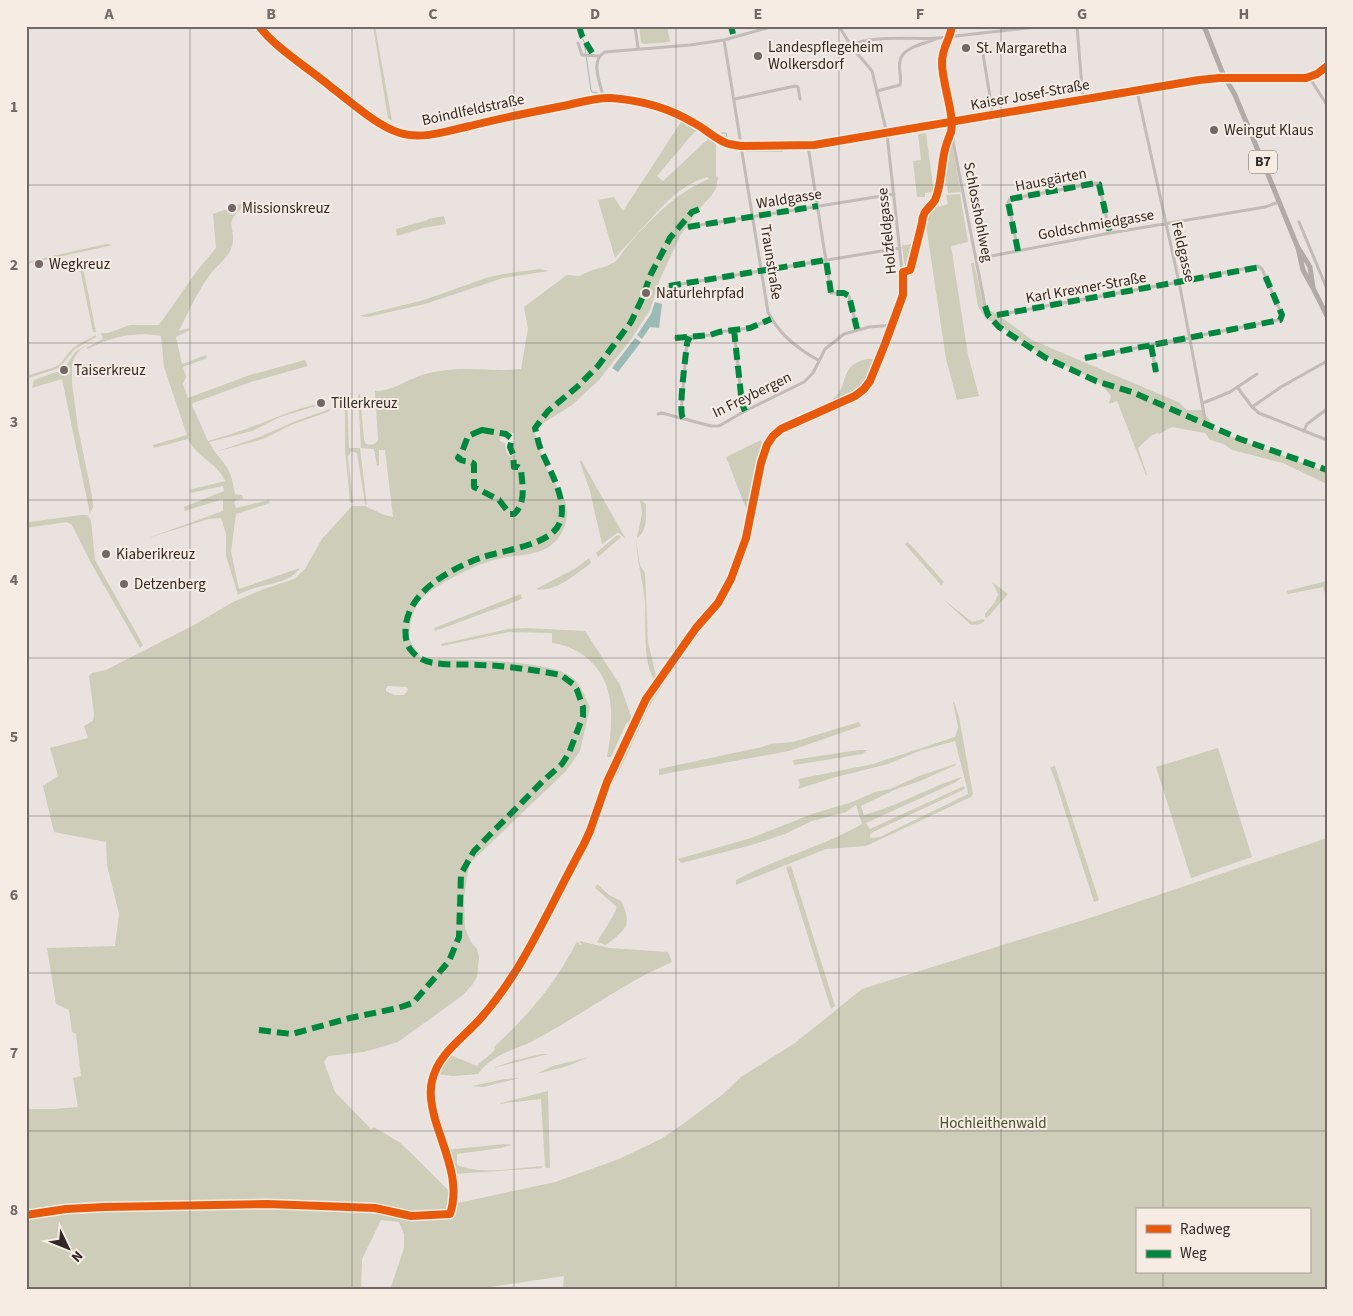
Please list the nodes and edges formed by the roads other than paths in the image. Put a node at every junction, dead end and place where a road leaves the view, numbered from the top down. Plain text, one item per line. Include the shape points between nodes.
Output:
1 (259, 26) edge
2 (635, 26) edge
3 (774, 26) edge
4 (839, 26) edge
5 (952, 26) edge
6 (1045, 26) edge
7 (1077, 26) edge
8 (1105, 26) edge
9 (1129, 26) edge
10 (1204, 26) edge
11 (949, 36) junction
12 (937, 38) junction
13 (724, 40) junction
14 (981, 42) dead end
15 (578, 43) dead end
16 (851, 46) junction
17 (638, 48) junction
18 (599, 56) junction
19 (1327, 66) edge
20 (1226, 78) junction
21 (1309, 78) junction
22 (1137, 90) junction
23 (877, 91) junction
24 (603, 98) junction
25 (735, 99) junction
26 (800, 99) dead end
27 (1083, 100) junction
28 (1327, 105) edge
29 (993, 116) junction
30 (950, 123) junction
31 (951, 131) junction
32 (887, 134) junction
33 (740, 138) dead end
34 (720, 140) joint
35 (741, 146) junction
36 (808, 146) junction
37 (894, 194) junction
38 (1279, 202) junction
39 (818, 206) junction
40 (752, 217) junction
41 (922, 219) dead end
42 (1299, 222) dead end
43 (1165, 224) junction
44 (688, 227) dead end
45 (1110, 233) junction
46 (900, 248) junction
47 (1018, 251) junction
48 (976, 259) junction
49 (826, 260) junction
50 (761, 271) junction
51 (1178, 282) junction
52 (668, 286) dead end
53 (1327, 289) edge
54 (985, 306) dead end
55 (997, 315) dead end
56 (1327, 316) edge
57 (771, 318) junction
58 (893, 325) junction
59 (857, 329) junction
60 (734, 330) junction
61 (690, 337) junction
62 (675, 338) dead end
63 (1190, 338) junction
64 (1151, 345) junction
65 (1084, 358) dead end
66 (818, 360) junction
67 (1327, 362) edge
68 (1156, 372) dead end
69 (1257, 374) dead end
70 (1238, 388) junction
71 (1203, 403) junction
72 (1252, 407) junction
73 (1327, 410) edge
74 (745, 411) junction
75 (658, 414) dead end
76 (683, 418) junction
77 (1205, 419) dead end
78 (1304, 431) junction
79 (1327, 440) edge
80 (450, 1214) dead end

1 - 24 street, Boindlfeldstraße via 364,111 390,130 406,135 431,135
2 - 17 street
3 - 13 street
4 - 16 street, Holzfeldgasse
5 - 11 street, Schlosshohlweg
6 - 11 street
7 - 27 street
8 - 9 street
10 - 20 main road, B7
11 - 12 street
11 - 30 street, Schlosshohlweg via 942,66
12 - 16 street via 862,41
12 - 23 street via 914,47 902,56 899,63 900,85
13 - 17 street
13 - 25 street
14 - 29 street
15 - 18 street via 584,56
16 - 23 street, Holzfeldgasse via 871,69
17 - 18 street via 605,52
18 - 24 street via 596,64
19 - 21 street
20 - 21 street, Kaiser Josef-Straße
20 - 22 street, Kaiser Josef-Straße
20 - 38 main road, B7
21 - 28 street
22 - 27 street, Kaiser Josef-Straße
22 - 43 street, Feldgasse
23 - 32 street, Holzfeldgasse
24 - 34 street, Boindlfeldstraße via 628,100 666,110
25 - 26 street via 795,86
25 - 33 street
27 - 29 street, Kaiser Josef-Straße
29 - 30 street, Kaiser Josef-Straße
30 - 31 street, Schlosshohlweg
30 - 32 street, Kaiser Josef-Straße
31 - 41 street via 935,200
31 - 48 street, Schlosshohlweg
32 - 36 street, Kaiser Josef-Straße
32 - 37 street, Holzfeldgasse
34 - 35 street, Kaiser Josef-Straße
35 - 36 street, Kaiser Josef-Straße
35 - 40 street, Traunstraße
36 - 39 street
37 - 39 street, Waldgasse
37 - 46 street, Holzfeldgasse
38 - 43 street, Goldschmiedgasse
38 - 56 main road, B7 via 1298,248 1303,270
39 - 40 street, Waldgasse
39 - 49 street
40 - 44 street, Waldgasse
40 - 50 street, Traunstraße
42 - 53 street
43 - 45 street, Goldschmiedgasse
43 - 51 street, Feldgasse
45 - 47 street, Goldschmiedgasse
45 - 47 street, Hausgärten via 1099,184 1024,196 1008,202
46 - 49 street
46 - 58 street, Holzfeldgasse via 903,292
47 - 48 street, Goldschmiedgasse
48 - 54 street, Schlosshohlweg
49 - 50 street
49 - 59 street via 831,293 849,296
50 - 52 street
50 - 57 street, Traunstraße
51 - 55 street, Karl Krexner-Straße
51 - 63 street, Feldgasse
51 - 63 street, Karl Krexner-Straße via 1260,266 1282,315 1278,320
57 - 60 street via 755,326
57 - 66 street, Traunstraße via 789,340
58 - 59 street, In Freybergen
58 - 80 street, Holzfeldgasse via 864,389 788,425 770,440 761,463 741,554 726,589 646,699 607,782 583,846 520,964 490,1007 437,1067 431,1083 431,1096 454,1182
59 - 66 street, In Freybergen via 836,339
60 - 61 street
60 - 74 street
61 - 62 street
61 - 76 street via 680,413
63 - 64 street
63 - 71 street, Feldgasse
64 - 65 street
64 - 68 street
66 - 74 street, In Freybergen via 813,373 804,382
67 - 72 street
69 - 70 street
70 - 71 street
70 - 72 street
71 - 77 street, Feldgasse
72 - 78 street via 1263,415
73 - 78 street via 1307,424
74 - 76 street, In Freybergen via 717,427
75 - 76 street, In Freybergen
78 - 79 street

